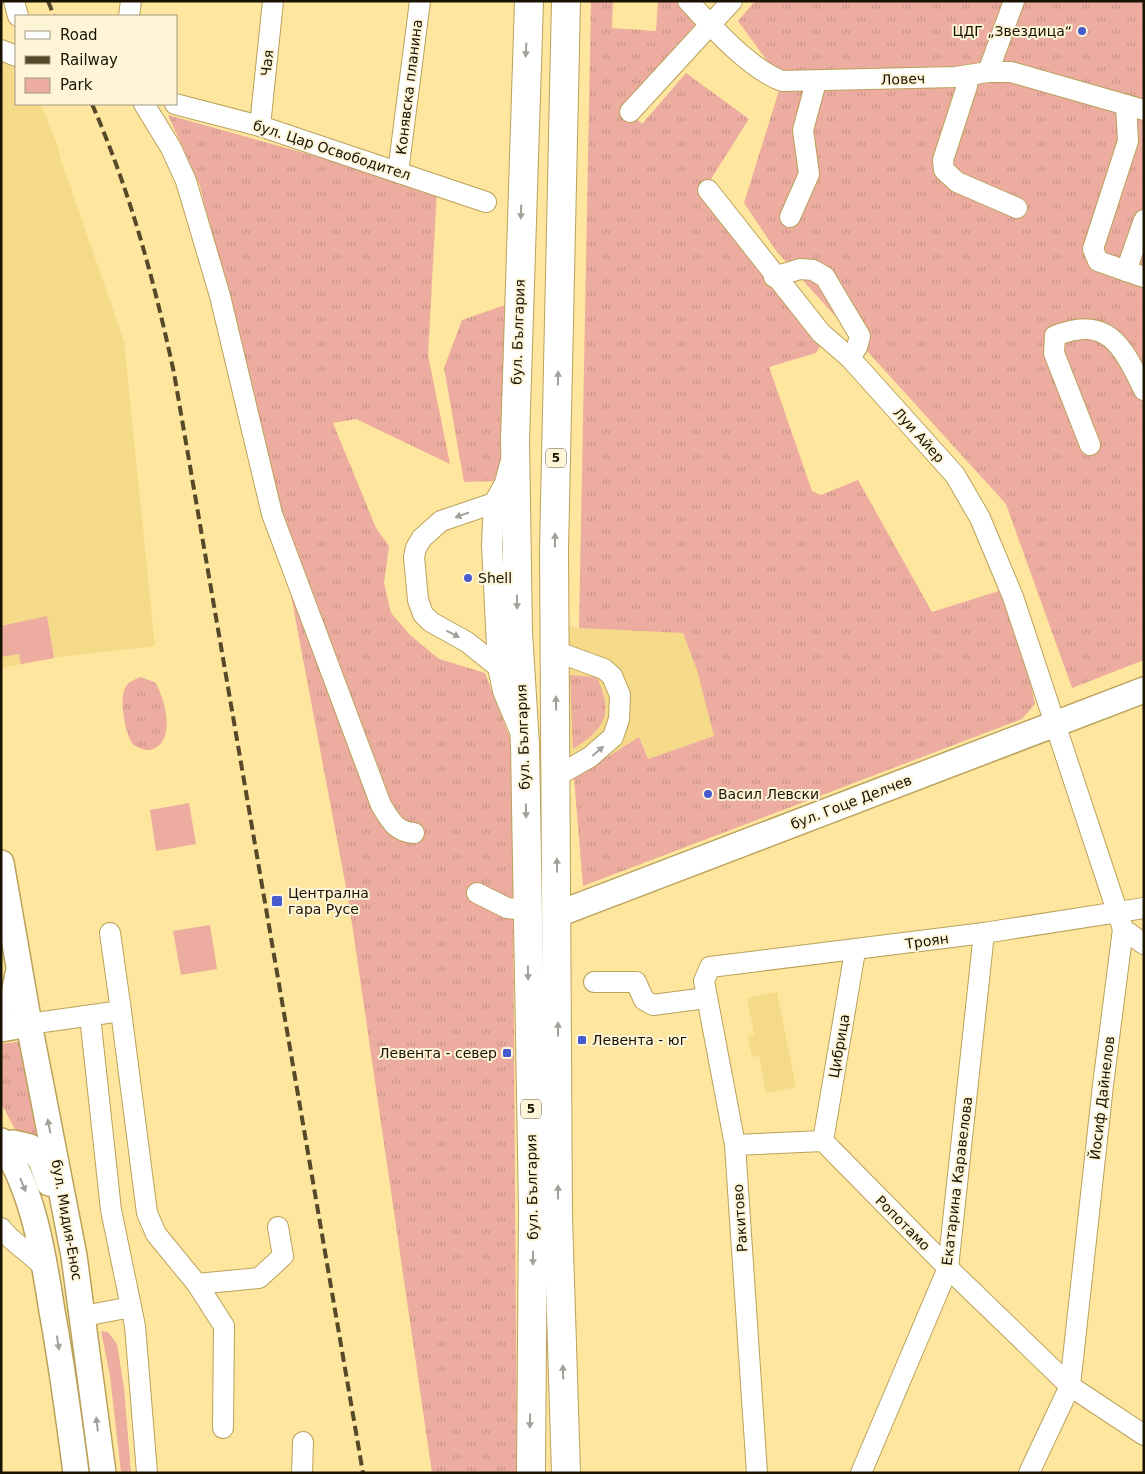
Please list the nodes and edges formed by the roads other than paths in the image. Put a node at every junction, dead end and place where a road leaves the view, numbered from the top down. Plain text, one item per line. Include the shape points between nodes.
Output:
1 (14, 1) edge
2 (131, 1) edge
3 (273, 1) edge
4 (420, 1) edge
5 (529, 1) edge
6 (566, 1) edge
7 (688, 1) edge
8 (732, 1) edge
9 (1014, 1) edge
10 (18, 15) edge
11 (129, 15) edge
12 (710, 25) junction
13 (1, 50) edge
14 (15, 56) edge
15 (978, 74) junction
16 (816, 82) junction
17 (145, 105) edge
18 (178, 105) edge
19 (1135, 107) edge
20 (630, 112) dead end
21 (260, 126) junction
22 (1136, 139) edge
23 (398, 172) junction
24 (708, 190) dead end
25 (486, 202) dead end
26 (1017, 208) dead end
27 (790, 217) dead end
28 (1144, 220) edge
29 (1135, 274) edge
30 (774, 277) junction
31 (850, 358) junction
32 (1144, 390) edge
33 (515, 440) junction
34 (1090, 445) dead end
35 (494, 503) junction
36 (555, 652) junction
37 (498, 667) junction
38 (1144, 690) edge
39 (1057, 724) junction
40 (525, 745) junction
41 (556, 776) junction
42 (414, 833) dead end
43 (2, 868) edge
44 (477, 893) dead end
45 (1144, 908) edge
46 (526, 910) junction
47 (558, 914) junction
48 (1121, 921) junction
49 (110, 933) dead end
50 (984, 933) junction
51 (1144, 944) edge
52 (855, 950) junction
53 (710, 967) joint
54 (19, 969) junction
55 (594, 982) dead end
56 (706, 998) junction
57 (1, 1010) edge
58 (121, 1011) junction
59 (90, 1016) junction
60 (29, 1024) junction
61 (1, 1028) edge
62 (823, 1141) junction
63 (2, 1145) edge
64 (735, 1145) junction
65 (278, 1228) dead end
66 (3, 1234) edge
67 (74, 1256) junction
68 (948, 1268) junction
69 (46, 1270) junction
70 (197, 1284) junction
71 (131, 1307) junction
72 (84, 1316) junction
73 (1070, 1386) junction
74 (223, 1428) dead end
75 (1144, 1435) edge
76 (303, 1442) dead end
77 (76, 1473) edge
78 (103, 1473) edge
79 (147, 1473) edge
80 (302, 1473) edge
81 (531, 1473) edge
82 (566, 1473) edge
83 (757, 1473) edge
84 (862, 1473) edge
85 (1029, 1473) edge

1 - 10 street
2 - 11 street
3 - 21 street, Чая
4 - 23 street, Конявска планина
5 -> 33 highway, бул. България / 5
36 -> 6 highway, бул. България / 5
7 - 12 street, Ловеч
8 - 12 street
9 - 15 street
12 - 16 street, Ловеч via 771,77 782,81
12 - 20 street
13 - 14 street
15 - 16 street, Ловеч
15 - 19 street, Ловеч via 1011,72
15 - 26 street via 967,86 943,160 944,170 957,182
16 - 27 street via 803,130 809,174
17 - 42 street via 171,148 186,181 220,296 272,514 381,805 395,827
18 - 21 street, бул. Цар Освободител
19 - 22 street
21 - 23 street, бул. Цар Освободител
22 - 29 street via 1093,249 1098,261
23 - 25 street, бул. Цар Освободител
24 - 30 street, Луи Айер
28 - 29 street
30 - 31 street, Луи Айер via 821,334
30 - 31 street via 800,269 813,270 825,277 860,336
31 - 39 street, Луи Айер via 955,475 980,518 1013,597
32 - 34 street via 1126,354 1103,334 1084,327 1055,336 1054,353
33 - 35 street via 505,483
33 -> 40 highway, бул. България / 5 via 518,631
35 - 37 street via 492,544
35 -> 37 street via 440,522 422,538 414,557 418,600 423,614
41 -> 36 highway, бул. България / 5
41 -> 36 street via 590,757 613,737 619,719 620,695 612,676 604,669
37 - 40 street
38 - 39 main road, бул. Гоце Делчев
39 - 47 main road, бул. Гоце Делчев
39 - 48 street, Йосиф Дайнелов
40 -> 46 highway, бул. България / 5
47 -> 41 highway, бул. България / 5
43 - 54 main road
44 - 46 street via 507,908
45 - 48 street, Троян
46 -> 81 highway, бул. България / 5 via 533,1210
82 -> 47 highway, бул. България / 5 via 558,1217
48 - 50 street, Троян
48 - 51 street
48 - 73 street, Йосиф Дайнелов
49 - 58 street
50 - 52 street, Троян
50 - 68 street, Екатарина Каравелова
52 - 53 street, Троян
52 - 62 street, Цибрица
53 - 56 street, Ракитово via 704,981
54 - 57 main road via 14,994
54 - 60 main road, бул. Мидия-Енос
55 - 56 street via 636,982 644,1000 653,1004
56 - 64 street, Ракитово
58 - 59 street
58 - 70 street via 146,1213 156,1234
59 - 60 street
59 - 71 street via 112,1210
60 - 61 main road
67 -> 60 main road, бул. Мидия-Енос
62 - 64 street
62 - 68 street, Ропотамо
63 - 67 main road via 30,1146 41,1160
63 -> 69 main road via 27,1194
64 - 83 street, Ракитово
65 - 70 street via 283,1256 267,1273 259,1278
66 - 69 street via 30,1252
67 - 72 main road, бул. Мидия-Енос
68 - 73 street, Ропотамо
68 - 84 street, Екатарина Каравелова
69 -> 77 main road
70 - 74 street via 224,1326
71 - 72 street
71 - 79 street
78 -> 72 main road, бул. Мидия-Енос
73 - 75 street, Ропотамо
73 - 85 street, Йосиф Дайнелов
76 - 80 street

